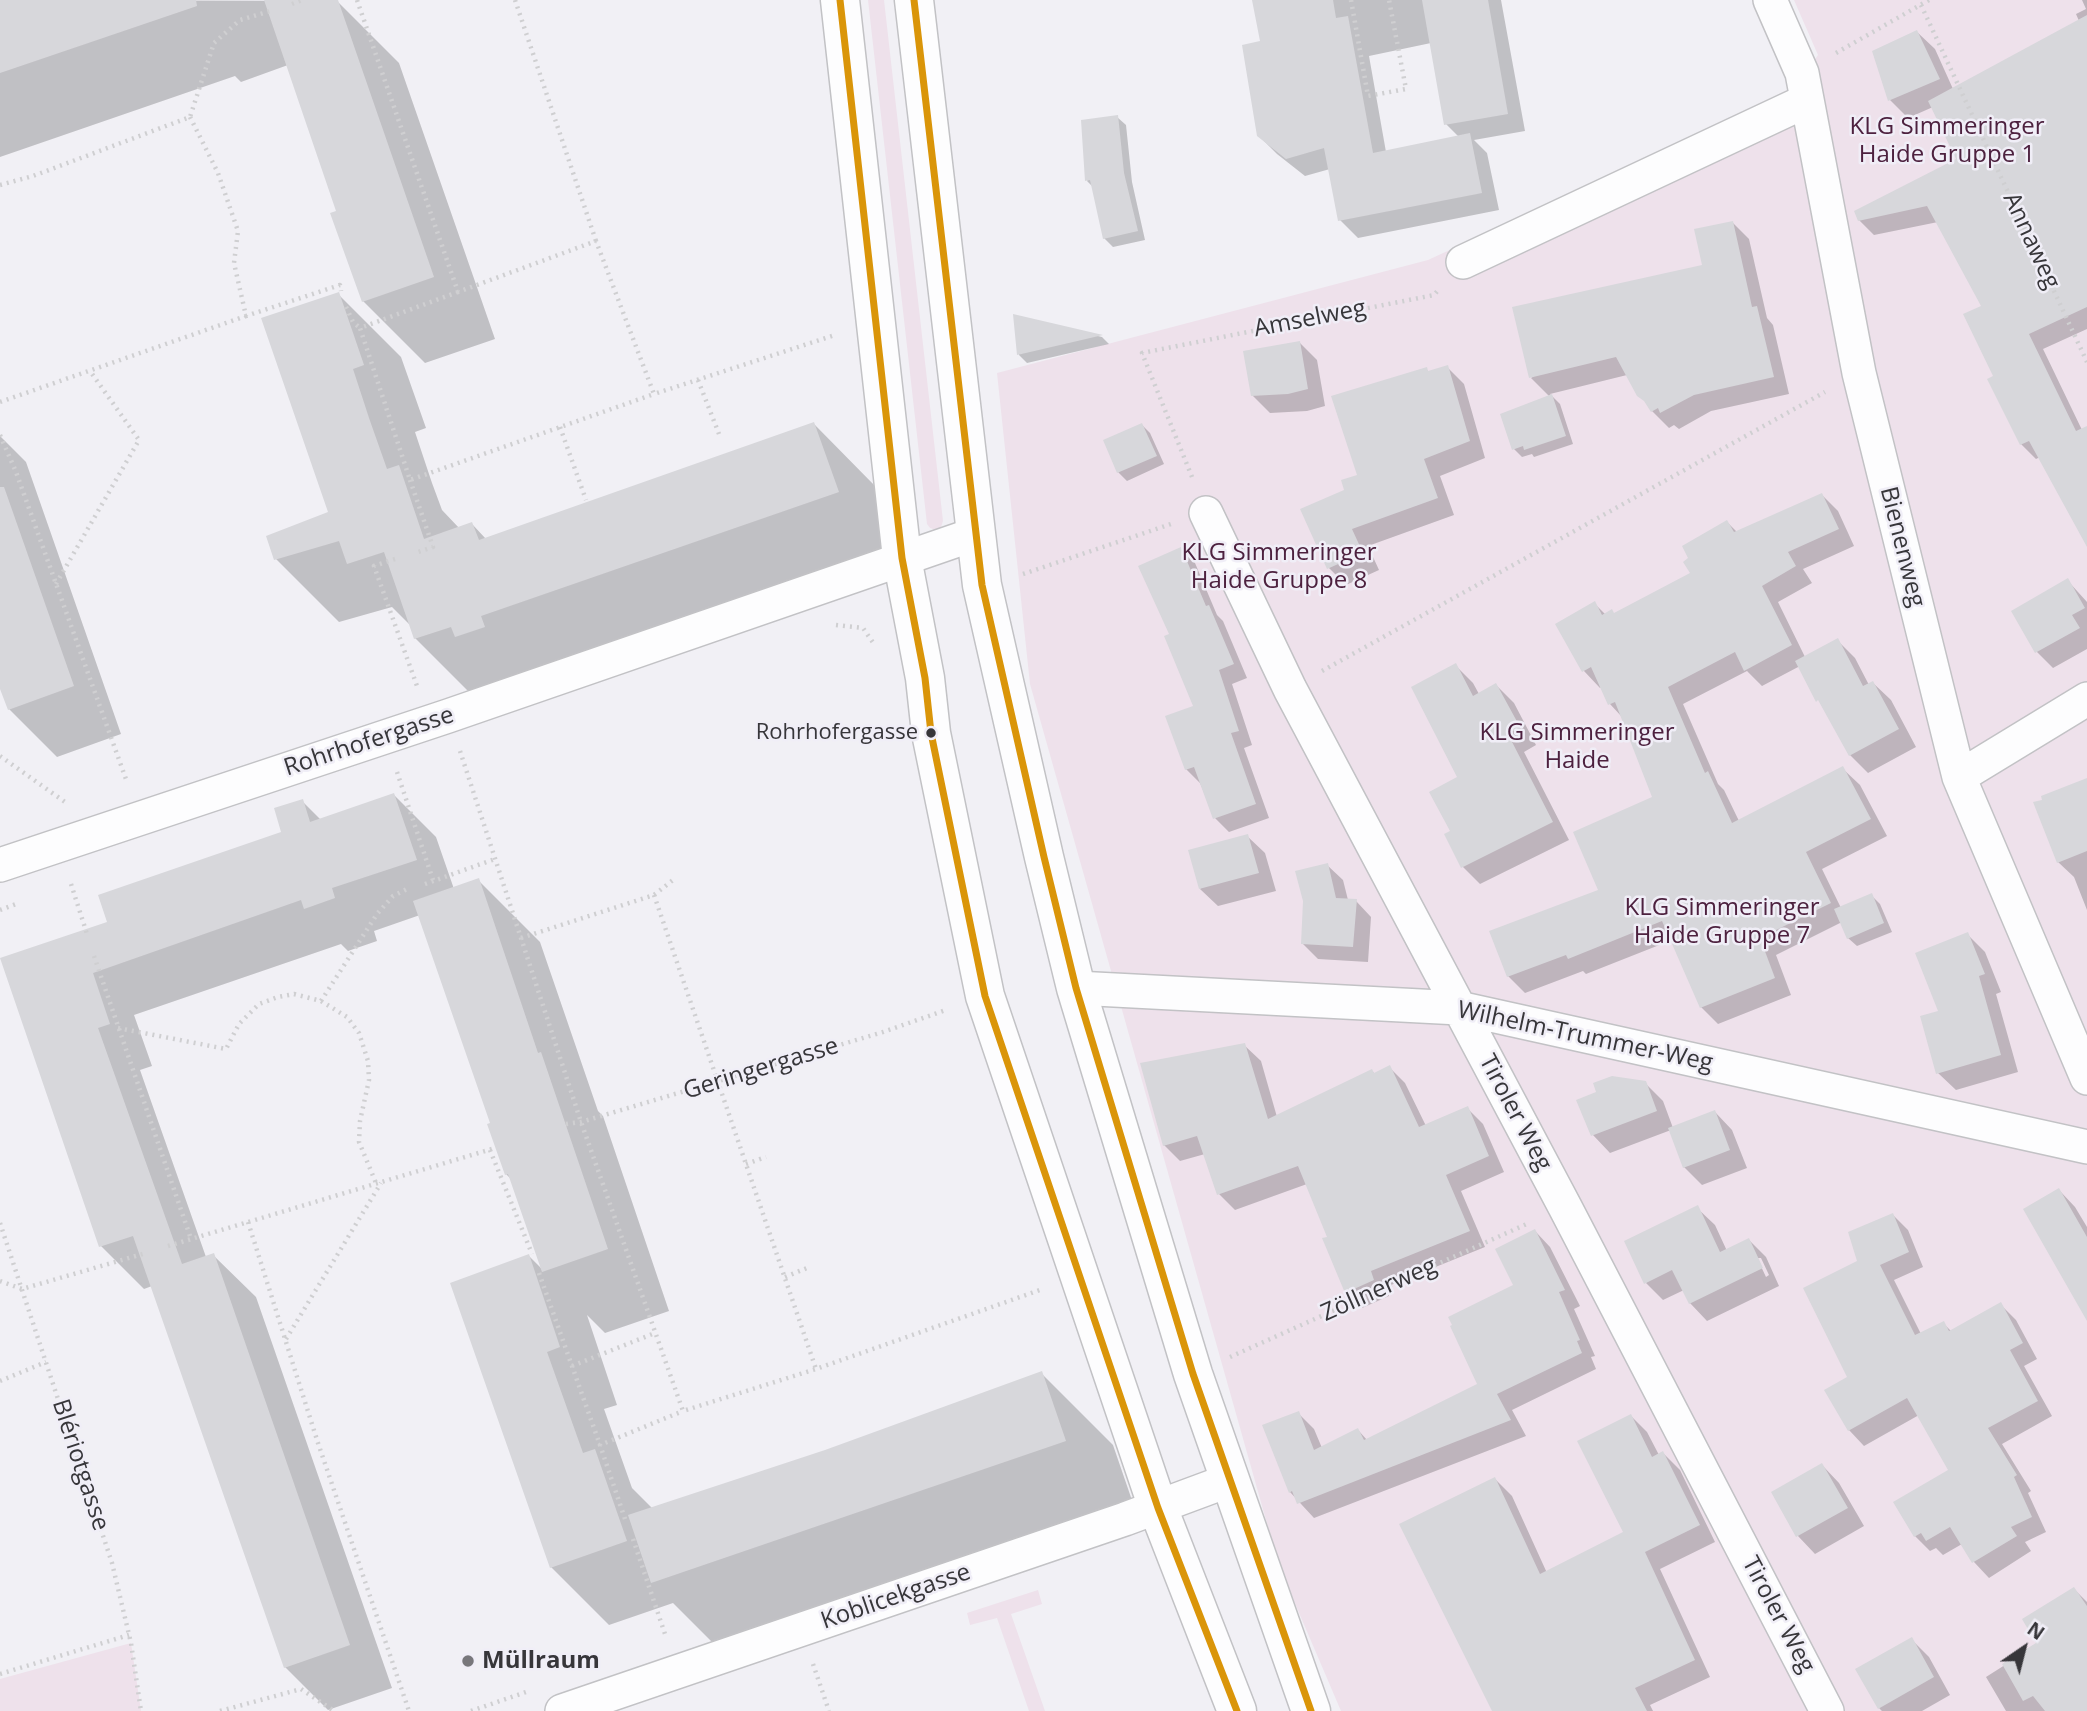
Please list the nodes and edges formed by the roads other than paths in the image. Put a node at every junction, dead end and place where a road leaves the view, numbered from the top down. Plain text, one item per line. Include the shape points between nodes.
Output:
1 (839, 0) edge
2 (914, 0) edge
3 (1770, 0) edge
4 (1804, 87) junction
5 (1464, 262) road end
6 (1206, 513) road end
7 (975, 534) junction
8 (902, 558) junction
9 (2087, 699) edge
10 (1958, 777) junction
11 (0, 865) edge
12 (1076, 988) junction
13 (1459, 1008) junction
14 (2087, 1078) edge
15 (2087, 1147) edge
16 (1230, 1480) junction
17 (1158, 1508) junction
18 (562, 1711) edge
19 (1237, 1711) edge
20 (1311, 1711) edge
21 (1828, 1711) edge

1 - 8 street
2 - 7 street
3 - 4 street, Bienenweg
4 - 5 street
4 - 10 street, Bienenweg via 1860,373
6 - 13 street, Tiroler Weg via 1290,689
7 - 8 street, Rohrhofergasse
7 - 12 street via 985,599
8 - 11 street, Rohrhofergasse via 449,716
8 - 17 street via 931,733 985,996
9 - 10 street
10 - 14 street, Bienenweg
12 - 13 street, Wilhelm-Trummer-Weg
12 - 16 street via 1192,1374
13 - 15 street, Wilhelm-Trummer-Weg
13 - 21 street, Tiroler Weg
16 - 17 street, Koblicekgasse
16 - 20 street
17 - 18 street, Koblicekgasse
17 - 19 street

